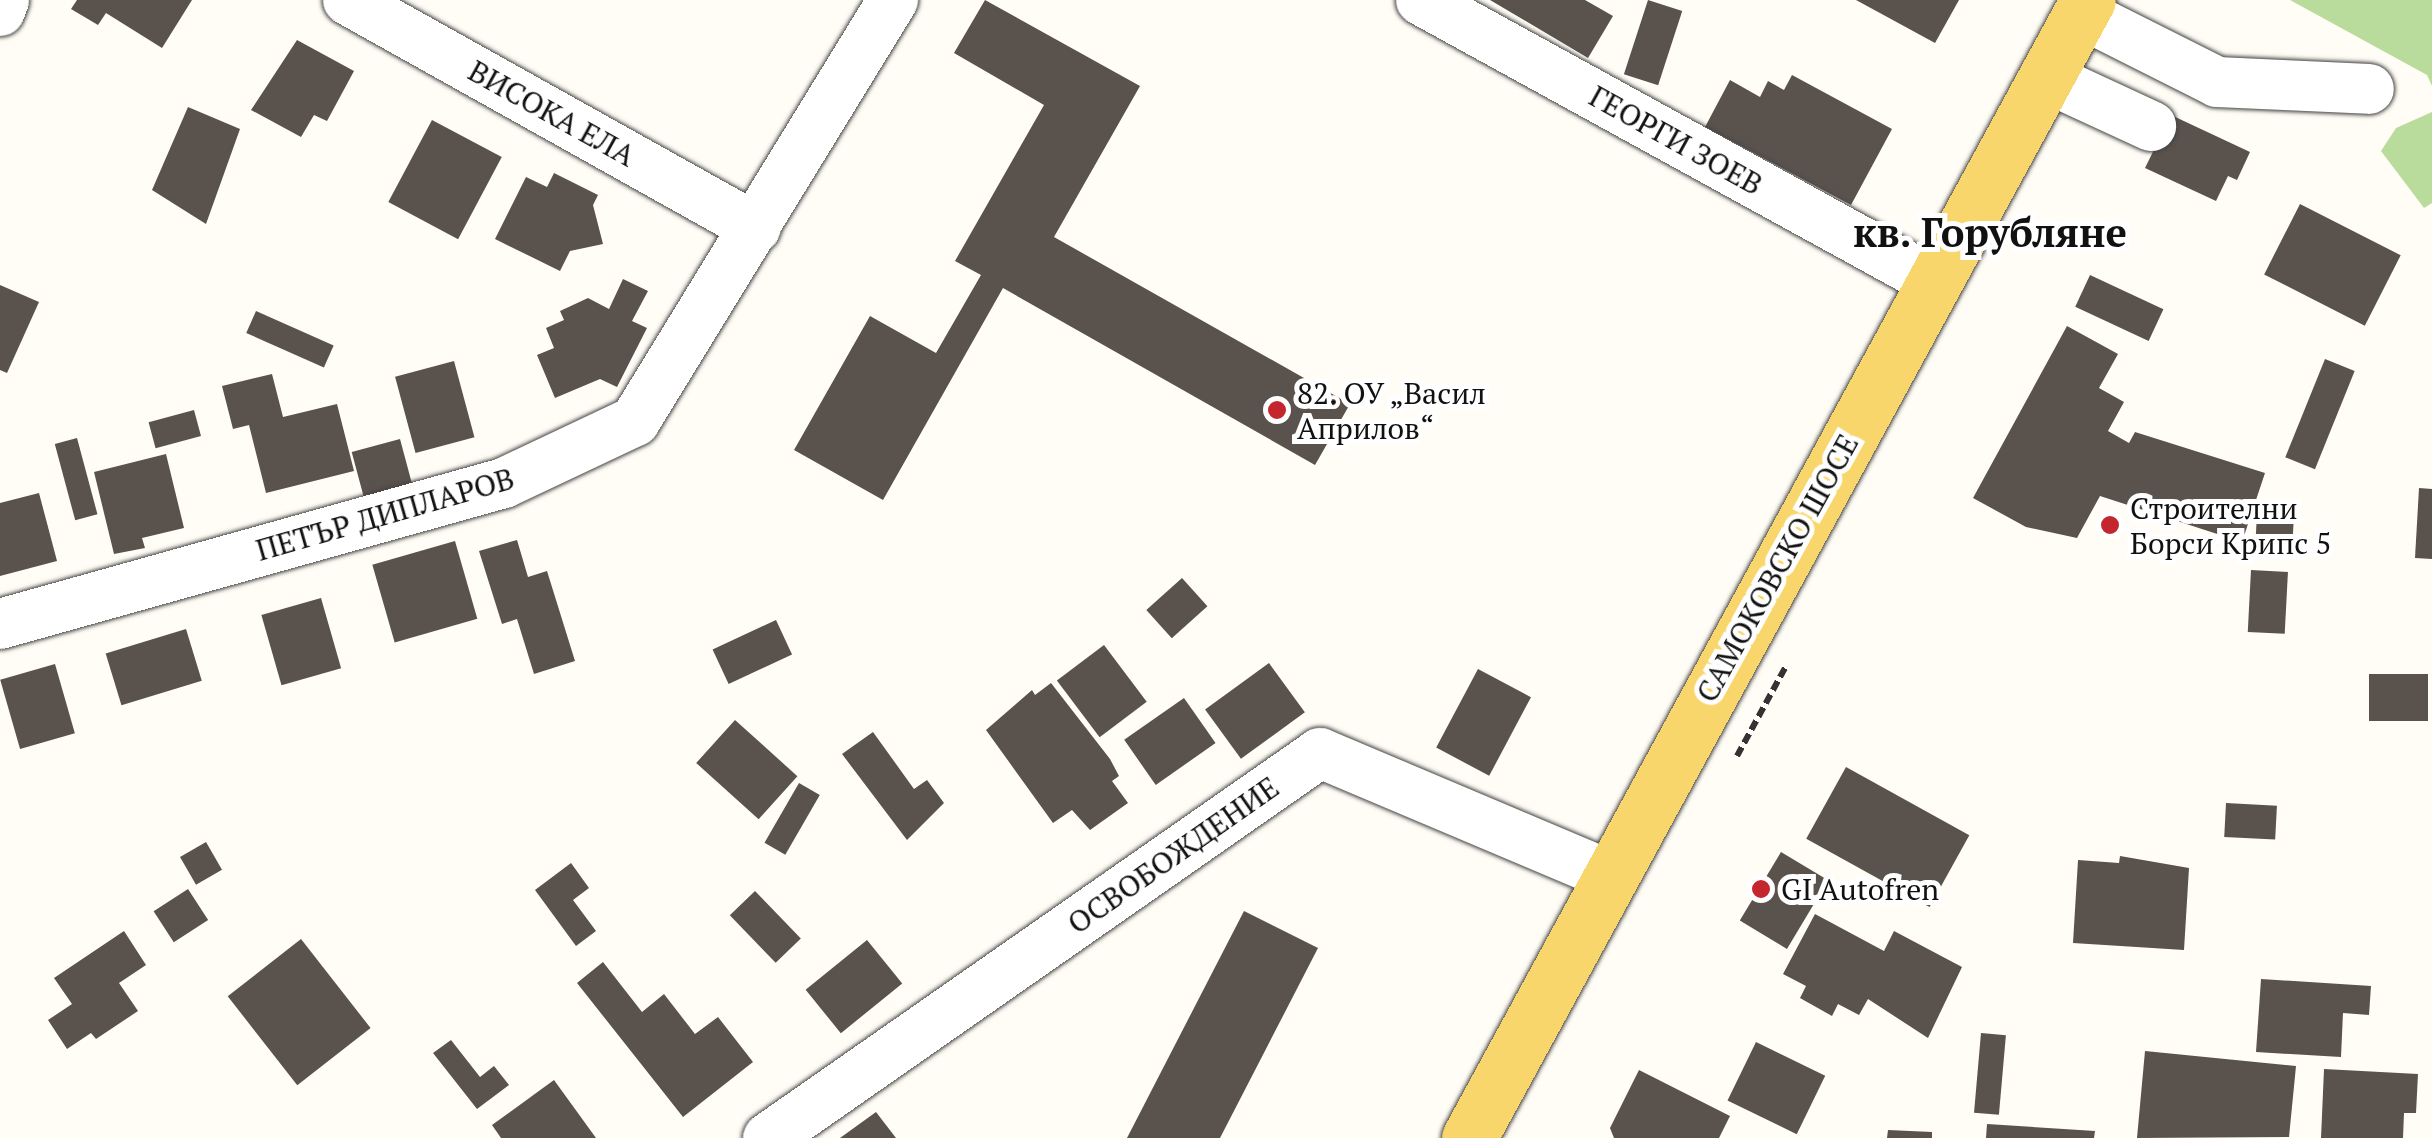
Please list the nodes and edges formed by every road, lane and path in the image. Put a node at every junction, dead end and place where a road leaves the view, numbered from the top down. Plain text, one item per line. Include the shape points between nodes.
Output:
1 (4, 0) edge
2 (348, 0) edge
3 (893, 0) edge
4 (1422, 0) edge
5 (2084, 7) edge
6 (0, 11) edge
7 (2045, 77) junction
8 (2369, 89) dead end
9 (2151, 126) dead end
10 (756, 228) junction
11 (1932, 280) junction
12 (0, 624) edge
13 (1611, 876) junction
14 (768, 1138) edge
15 (1469, 1138) edge

1 - 6 street
2 - 10 street, ВИСОКА ЕЛА
3 - 10 street, ПЕТЪР ДИПЛАРОВ
4 - 11 street, ГЕОРГИ ЗОЕВ
5 - 7 main road, САМОКОВСКО ШОСЕ
5 - 8 street via 2217,82
7 - 9 street
7 - 11 main road, САМОКОВСКО ШОСЕ
10 - 12 street, ПЕТЪР ДИПЛАРОВ via 635,421 504,483
11 - 13 main road, САМОКОВСКО ШОСЕ
13 - 14 street, ОСВОБОЖДЕНИЕ via 1320,753
13 - 15 main road, САМОКОВСКО ШОСЕ

